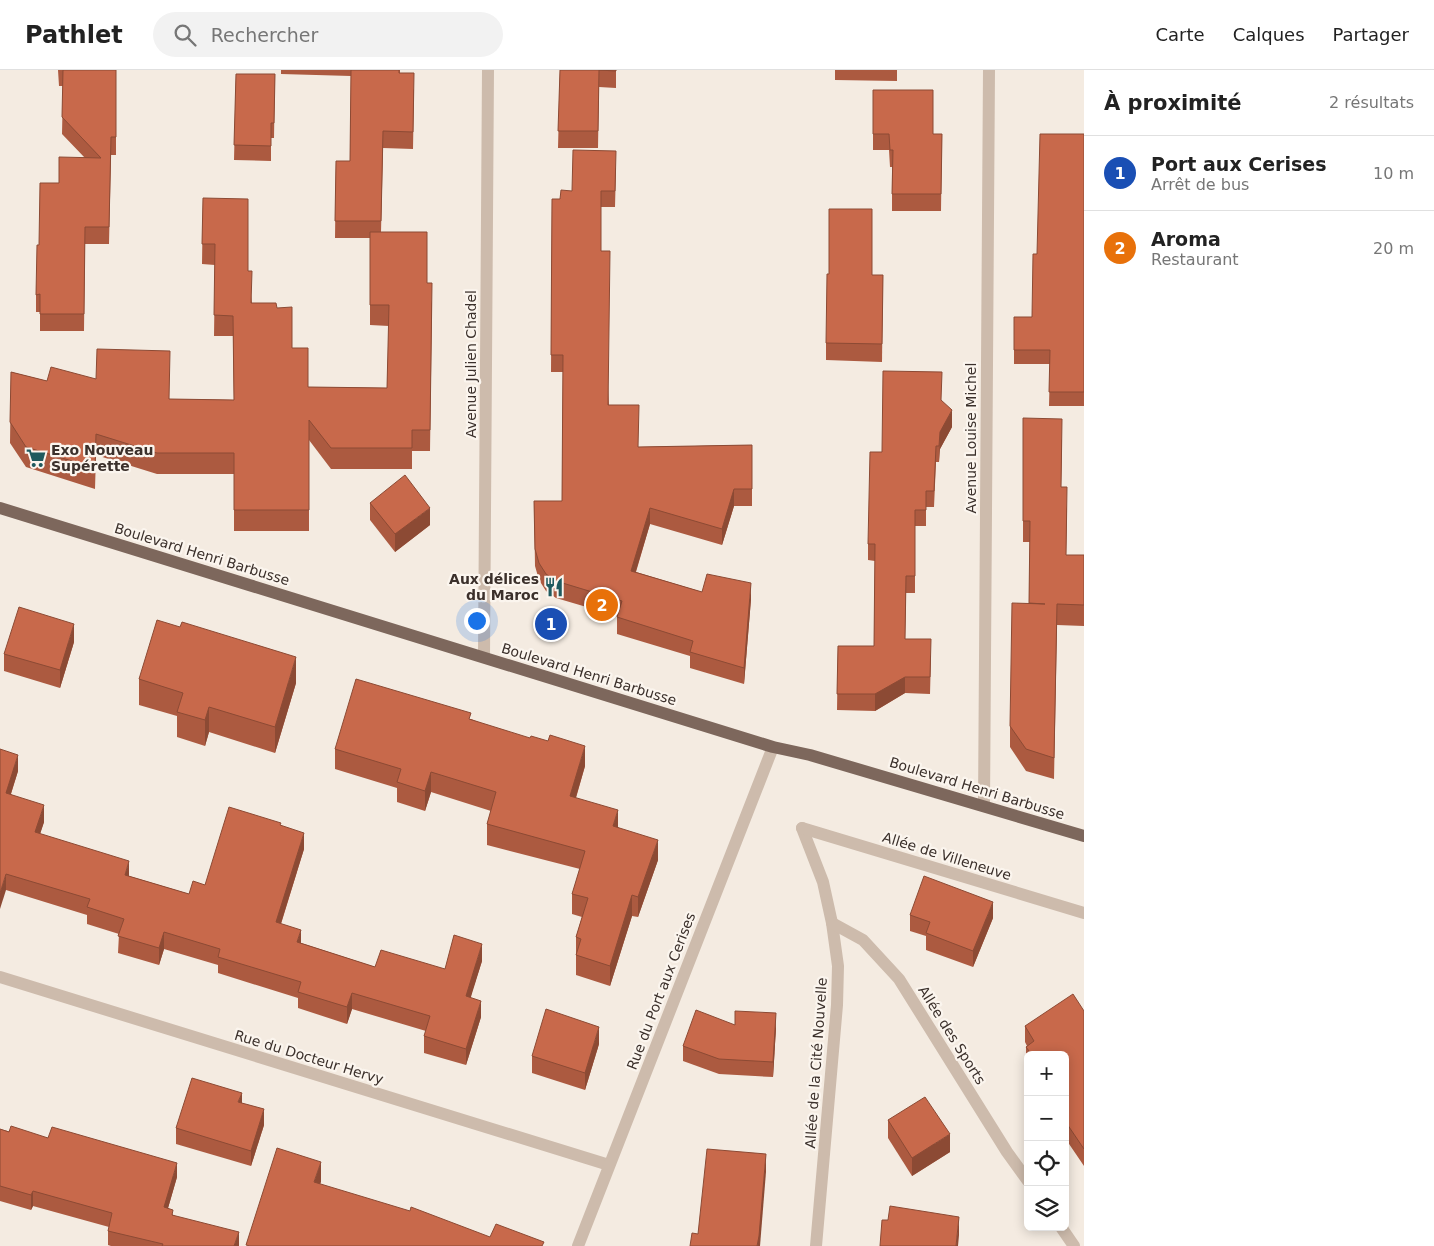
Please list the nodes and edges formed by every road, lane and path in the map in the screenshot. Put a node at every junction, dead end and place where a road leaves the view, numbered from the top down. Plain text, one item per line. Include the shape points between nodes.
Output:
1 (488, 70) edge
2 (989, 70) edge
3 (0, 508) edge
4 (484, 657) junction
5 (773, 747) junction
6 (984, 806) junction
7 (802, 828) joint
8 (1084, 836) edge
9 (1084, 913) edge
10 (832, 924) junction
11 (0, 977) edge
12 (609, 1165) junction
13 (1024, 1175) edge
14 (1063, 1231) edge
15 (578, 1246) edge
16 (816, 1246) edge
17 (1074, 1246) edge

1 - 4 street, Avenue Julien Chadel
2 - 6 street, Avenue Louise Michel
3 - 4 main road, Boulevard Henri Barbusse
4 - 5 main road, Boulevard Henri Barbusse
5 - 6 main road, Boulevard Henri Barbusse
5 - 12 street, Rue du Port aux Cerises
6 - 8 main road, Boulevard Henri Barbusse
7 - 9 street, Allée de Villeneuve
7 - 10 street, Allée de la Cité Nouvelle via 823,882
10 - 13 street, Allée des Sports via 862,940 899,979
10 - 16 street, Allée de la Cité Nouvelle via 838,966 837,1005
11 - 12 street, Rue du Docteur Hervy
12 - 15 street, Rue du Port aux Cerises
14 - 17 street

